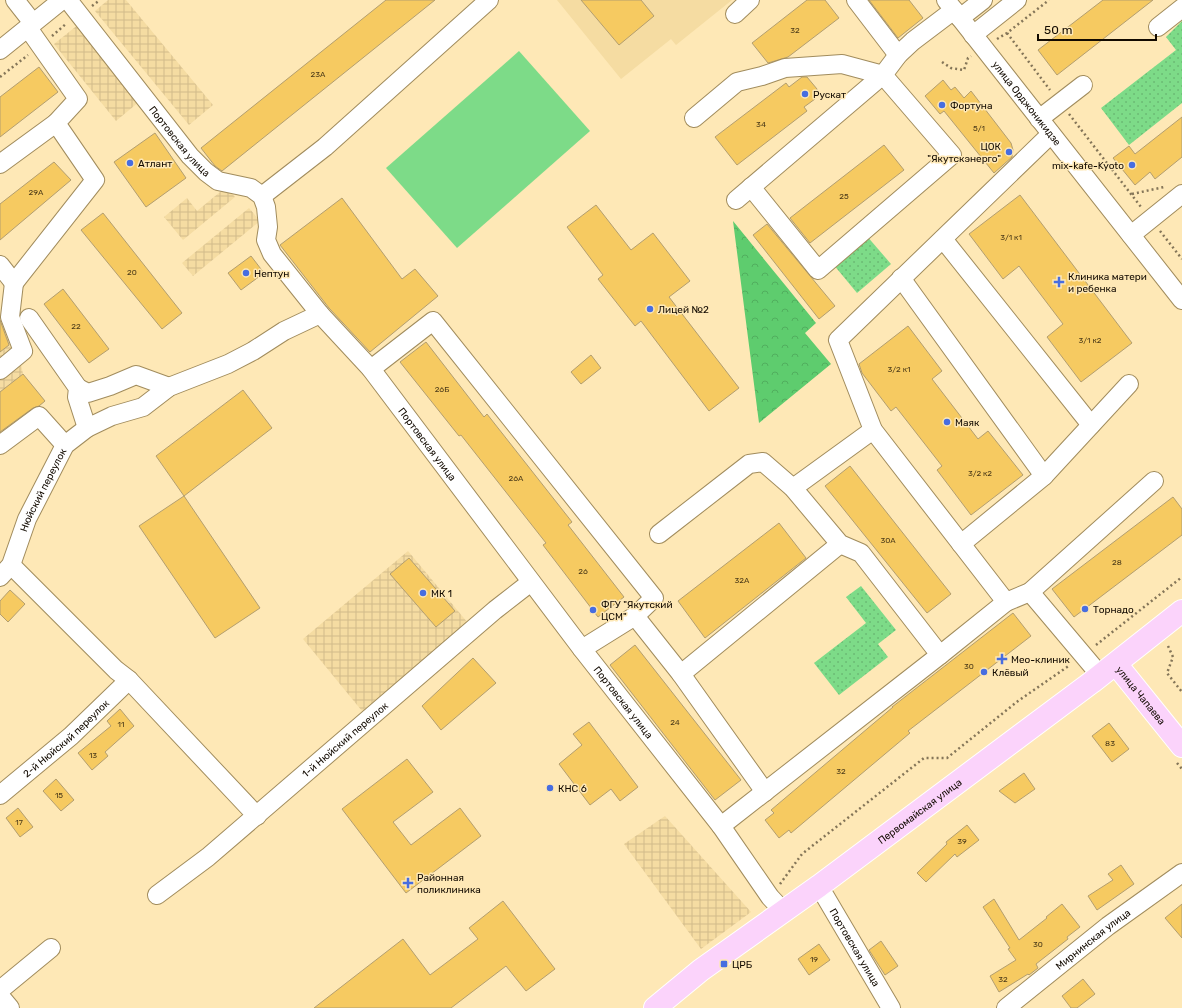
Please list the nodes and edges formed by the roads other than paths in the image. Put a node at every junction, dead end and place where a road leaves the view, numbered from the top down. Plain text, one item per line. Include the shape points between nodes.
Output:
1 (15, 0) edge
2 (62, 0) edge
3 (68, 0) edge
4 (489, 0) edge
5 (750, 0) edge
6 (856, 0) edge
7 (983, 0) edge
8 (1017, 0) edge
9 (1182, 8) edge
10 (953, 10) edge
11 (735, 14) dead end
12 (30, 25) junction
13 (1158, 27) dead end
14 (973, 35) junction
15 (0, 50) edge
16 (898, 55) junction
17 (883, 75) junction
18 (1083, 85) dead end
19 (694, 118) dead end
20 (1039, 119) junction
21 (56, 123) junction
22 (1051, 134) junction
23 (0, 164) edge
24 (751, 187) junction
25 (1175, 190) edge
26 (262, 196) junction
27 (736, 200) dead end
28 (1131, 235) junction
29 (942, 239) junction
30 (6, 276) edge
31 (902, 278) junction
32 (1182, 300) edge
33 (320, 314) junction
34 (29, 318) dead end
35 (371, 369) junction
36 (0, 370) edge
37 (1129, 384) dead end
38 (169, 387) junction
39 (78, 388) junction
40 (1091, 425) junction
41 (87, 428) junction
42 (873, 430) junction
43 (0, 445) edge
44 (65, 445) junction
45 (1044, 476) junction
46 (1154, 481) dead end
47 (793, 488) junction
48 (659, 534) dead end
49 (840, 544) junction
50 (962, 544) junction
51 (5, 571) edge
52 (531, 582) junction
53 (1030, 592) junction
54 (1006, 602) junction
55 (1182, 611) edge
56 (635, 616) junction
57 (582, 649) junction
58 (940, 655) junction
59 (1108, 670) junction
60 (681, 674) junction
61 (128, 680) junction
62 (1182, 746) edge
63 (765, 792) junction
64 (0, 795) edge
65 (257, 816) junction
66 (721, 826) junction
67 (1182, 873) edge
68 (820, 886) junction
69 (157, 895) dead end
70 (777, 904) junction
71 (51, 948) dead end
72 (0, 990) edge
73 (0, 996) edge
74 (10, 1008) edge
75 (655, 1008) edge
76 (891, 1008) edge
77 (1006, 1008) edge

1 - 12 street
2 - 12 street
3 - 26 street, Портовская улица via 190,156 218,181 251,188
4 - 26 street via 325,147
5 - 11 street
6 - 16 street
7 - 10 street
8 - 14 street
9 - 13 street
10 - 14 street, улица Орджоникидзе
10 - 16 street
12 - 15 street
12 - 21 street via 78,99
14 - 20 street, улица Орджоникидзе
16 - 17 street
17 - 19 street via 842,64 785,68 737,82
17 - 24 street
17 - 24 street via 952,155 818,270
18 - 20 street
20 - 22 street, улица Орджоникидзе
21 - 23 street
21 - 30 street via 95,180
22 - 28 street, улица Орджоникидзе
22 - 29 street
24 - 27 street
25 - 28 street via 1150,219
26 - 33 street, Портовская улица via 268,227 266,240 272,254
28 - 32 street, улица Орджоникидзе
29 - 31 street
29 - 40 street
30 - 36 street via 10,317 23,351
31 - 42 street via 838,340
31 - 45 street
33 - 35 street, Портовская улица
33 - 38 street, Нюйский переулок via 284,331 228,364
34 - 39 street
35 - 52 street, Портовская улица
35 - 56 street via 433,321 654,598
37 - 40 street
38 - 39 street via 136,375 88,393
38 - 41 street, Нюйский переулок via 143,407 112,416
39 - 41 street via 77,397
40 - 45 street
41 - 44 street, Нюйский переулок
42 - 47 street
42 - 50 street
43 - 44 street via 39,416
44 - 51 street, Нюйский переулок via 27,519
45 - 50 street
46 - 53 street
47 - 48 street via 764,462 749,464
47 - 49 street
49 - 58 street via 861,553
49 - 60 street
50 - 54 street
51 - 61 street
52 - 57 street, Портовская улица
52 - 65 street, 1-й Нюйский переулок via 495,610
53 - 54 street
53 - 59 street via 1083,656
54 - 58 street
55 - 59 main road, Первомайская улица
56 - 57 street
56 - 60 street
57 - 66 street, Портовская улица
58 - 63 street
59 - 62 main road, улица Чапаева
59 - 68 main road, Первомайская улица
60 - 63 street
61 - 64 street, 2-й Нюйский переулок via 71,736
61 - 65 street
63 - 66 street
65 - 69 street, 1-й Нюйский переулок
66 - 70 street, Портовская улица
67 - 77 street, Мирнинская улица via 1108,926
68 - 70 main road, Первомайская улица
68 - 76 street, Портовская улица
70 - 75 main road, Первомайская улица
71 - 72 street
73 - 74 street

